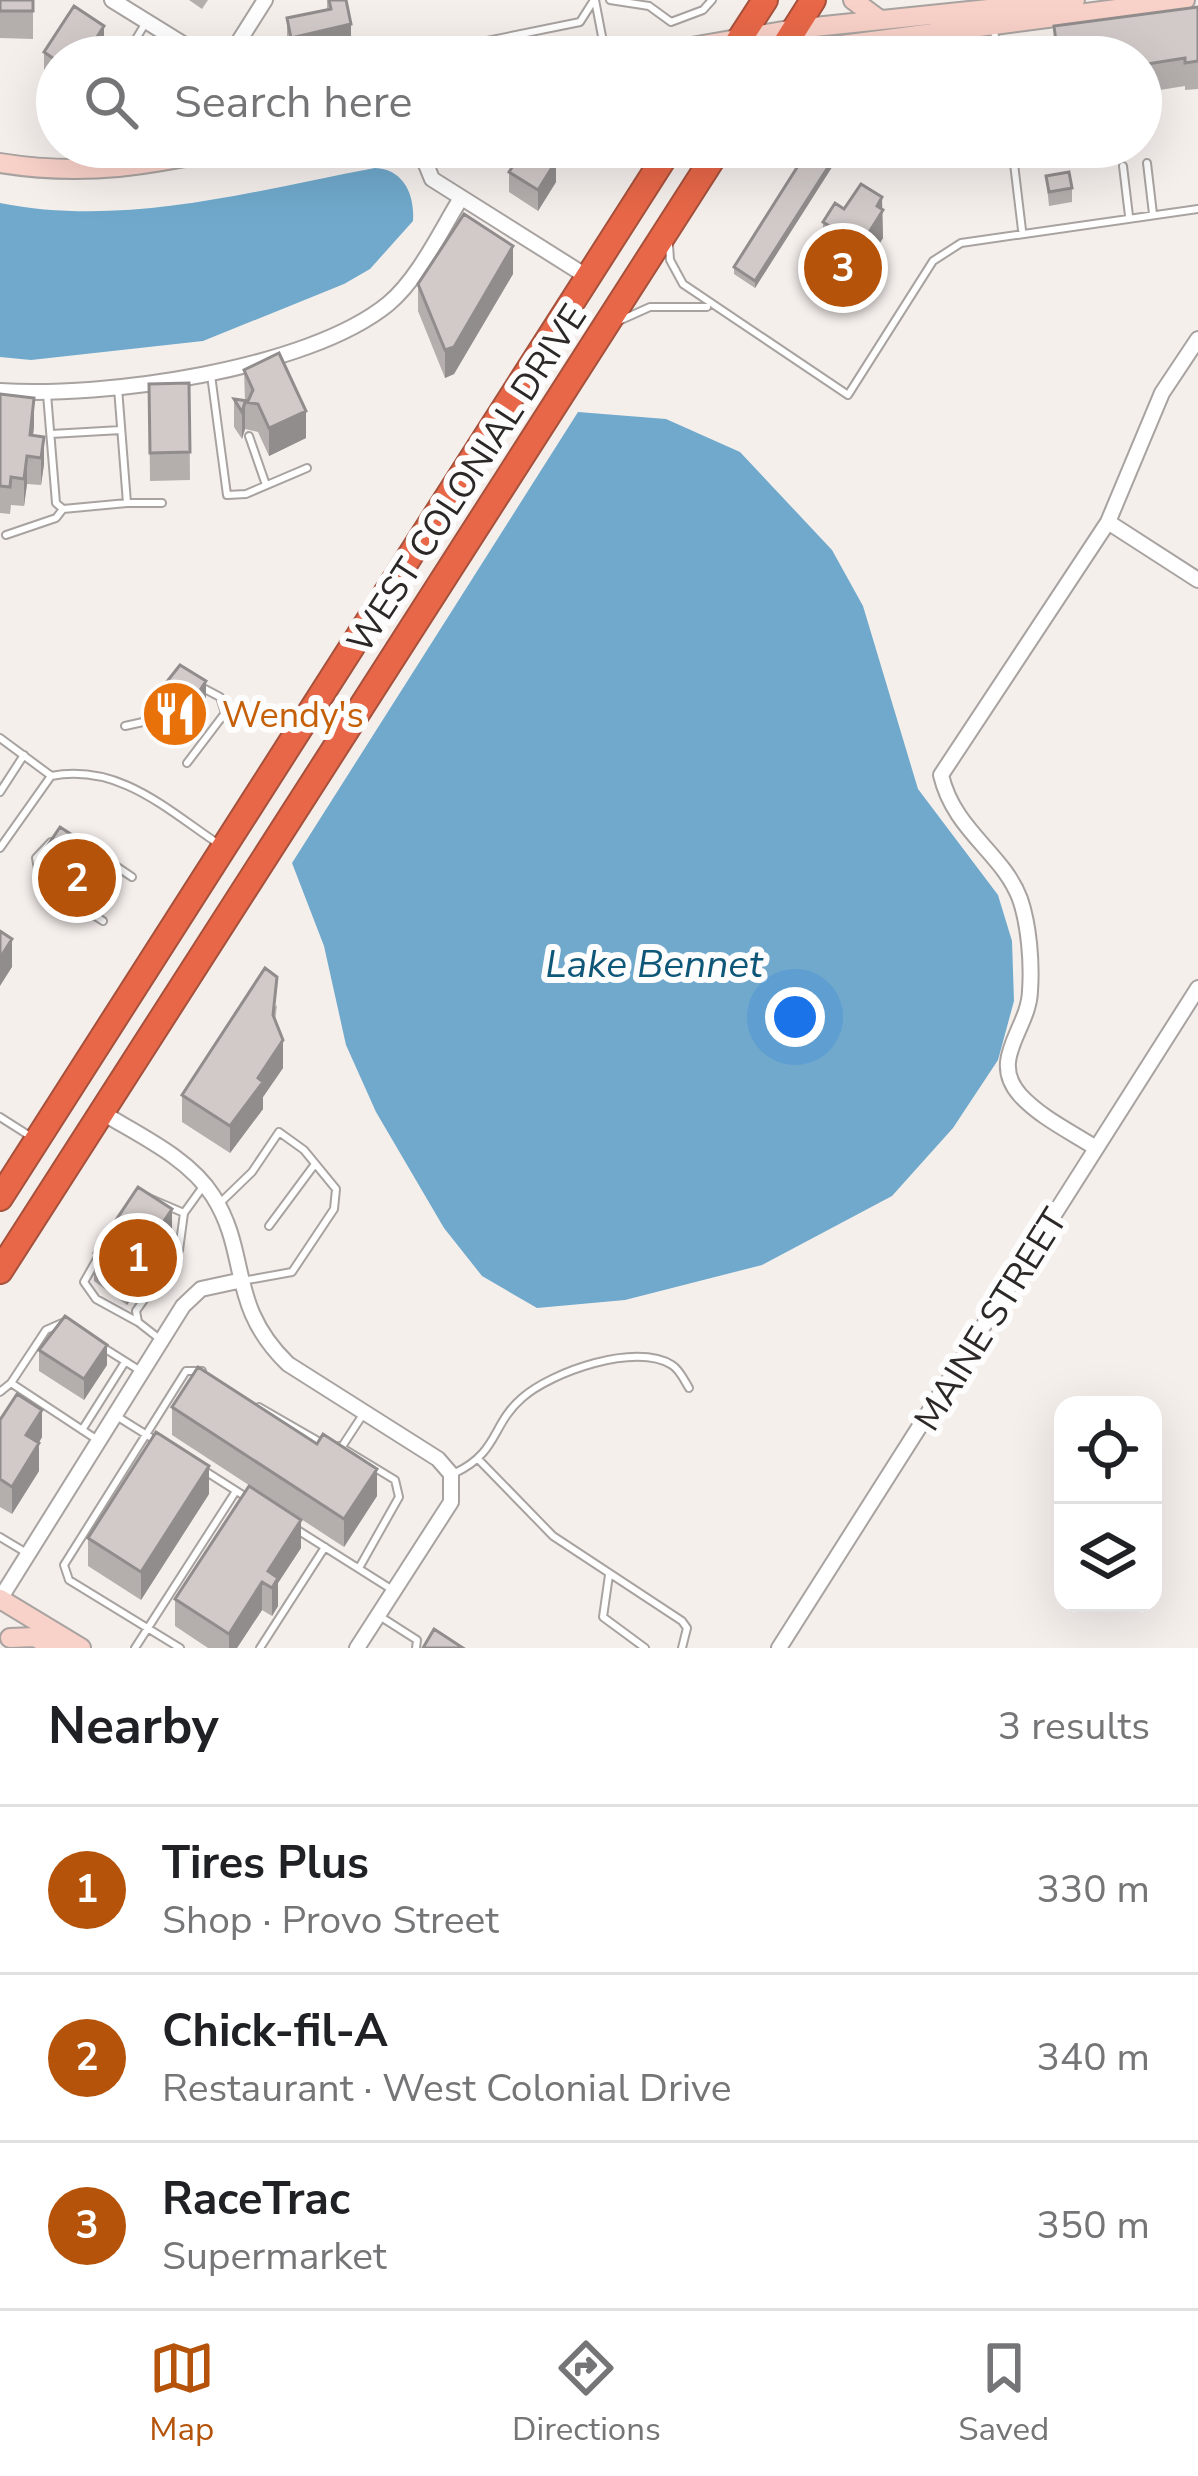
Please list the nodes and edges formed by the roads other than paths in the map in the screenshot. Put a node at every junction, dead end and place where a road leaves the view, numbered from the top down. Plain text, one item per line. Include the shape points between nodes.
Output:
1 (112, 0) edge
2 (265, 0) edge
3 (595, 0) edge
4 (610, 0) edge
5 (712, 0) edge
6 (765, 0) edge
7 (813, 0) edge
8 (853, 0) edge
9 (1075, 0) edge
10 (1185, 0) edge
11 (1063, 1) edge
12 (880, 20) junction
13 (146, 21) junction
14 (994, 26) junction
15 (795, 29) junction
16 (137, 36) edge
17 (170, 36) edge
18 (242, 36) edge
19 (511, 36) edge
20 (602, 36) edge
21 (747, 36) edge
22 (777, 36) edge
23 (791, 36) edge
24 (920, 36) edge
25 (995, 36) edge
26 (0, 164) edge
27 (138, 168) edge
28 (428, 168) edge
29 (655, 168) edge
30 (707, 168) edge
31 (1015, 168) edge
32 (1123, 168) edge
33 (1148, 168) edge
34 (461, 198) junction
35 (1198, 208) edge
36 (1153, 214) junction
37 (1129, 215) junction
38 (668, 229) junction
39 (1022, 230) junction
40 (586, 276) junction
41 (710, 307) junction
42 (1198, 339) edge
43 (598, 340) junction
44 (212, 375) junction
45 (117, 384) junction
46 (47, 389) junction
47 (0, 391) edge
48 (218, 413) junction
49 (238, 417) edge
50 (121, 430) junction
51 (50, 434) junction
52 (249, 436) dead end
53 (307, 468) dead end
54 (266, 485) junction
55 (128, 502) junction
56 (162, 503) dead end
57 (63, 509) junction
58 (1108, 522) junction
59 (6, 535) dead end
60 (1198, 580) edge
61 (201, 687) edge
62 (153, 708) edge
63 (125, 726) dead end
64 (0, 738) edge
65 (23, 755) junction
66 (187, 763) dead end
67 (51, 776) junction
68 (0, 792) edge
69 (62, 830) edge
70 (80, 842) edge
71 (223, 847) junction
72 (0, 848) edge
73 (132, 877) dead end
74 (229, 915) junction
75 (103, 921) dead end
76 (1198, 988) edge
77 (101, 1112) junction
78 (0, 1118) edge
79 (36, 1140) junction
80 (1096, 1148) junction
81 (315, 1164) junction
82 (204, 1185) junction
83 (0, 1198) edge
84 (218, 1205) junction
85 (132, 1206) edge
86 (184, 1213) junction
87 (268, 1226) dead end
88 (109, 1241) edge
89 (0, 1271) edge
90 (238, 1281) junction
91 (138, 1322) junction
92 (67, 1324) edge
93 (86, 1337) edge
94 (161, 1340) junction
95 (125, 1362) junction
96 (142, 1372) junction
97 (216, 1380) edge
98 (11, 1383) junction
99 (689, 1388) dead end
100 (0, 1392) edge
101 (254, 1404) edge
102 (364, 1413) junction
103 (115, 1415) junction
104 (82, 1430) junction
105 (146, 1434) junction
106 (99, 1441) junction
107 (164, 1445) edge
108 (342, 1446) junction
109 (480, 1461) junction
110 (200, 1468) edge
111 (451, 1474) junction
112 (236, 1491) junction
113 (254, 1502) edge
114 (289, 1525) edge
115 (0, 1537) edge
116 (325, 1547) junction
117 (28, 1554) junction
118 (358, 1568) junction
119 (609, 1575) junction
120 (394, 1591) junction
121 (0, 1599) edge
122 (378, 1615) junction
123 (148, 1628) junction
124 (10, 1642) edge
125 (54, 1648) edge
126 (81, 1648) edge
127 (135, 1648) edge
128 (180, 1648) edge
129 (260, 1648) edge
130 (357, 1648) edge
131 (416, 1648) edge
132 (645, 1648) edge
133 (682, 1648) edge
134 (779, 1648) edge

1 - 13 street
2 - 18 street
3 - 19 lane via 580,22
3 - 20 lane
4 - 5 lane via 650,6 671,22
6 - 21 highway
7 - 15 highway
8 - 12 street
9 - 11 street
10 - 14 street
11 - 12 street
12 - 15 street
13 - 16 lane
13 - 17 street
14 - 24 street
14 - 25 lane
15 - 22 street
15 - 23 highway
26 - 27 street via 55,172
28 - 34 street
29 - 40 highway, WEST COLONIAL DRIVE
30 - 38 highway, WEST COLONIAL DRIVE
31 - 39 lane
32 - 37 lane
33 - 36 lane
34 - 40 street
34 - 44 street via 390,302 351,326
35 - 36 lane
36 - 37 lane
37 - 39 lane
38 - 41 lane via 670,260
38 - 43 highway, WEST COLONIAL DRIVE
39 - 41 lane via 961,243 933,261 848,395
40 - 71 highway, WEST COLONIAL DRIVE
41 - 43 lane via 650,307 615,322
42 - 58 street via 1162,393
43 - 74 highway, WEST COLONIAL DRIVE
44 - 45 street
44 - 48 lane
45 - 46 street
45 - 50 lane
46 - 47 street
46 - 51 lane
48 - 49 lane
48 - 54 lane via 227,495
50 - 51 lane
50 - 55 lane
51 - 57 lane
52 - 54 lane
53 - 54 lane
55 - 56 lane
55 - 57 lane
57 - 59 lane
58 - 60 street
58 - 80 street via 941,775 957,817 1024,911 1030,993 1007,1071 1018,1093
61 - 66 lane via 220,697 225,712
62 - 63 lane via 143,722
64 - 65 lane
65 - 67 lane
65 - 68 lane
67 - 71 lane via 120,778
67 - 72 lane
69 - 75 lane via 34,869
70 - 73 lane
71 - 74 highway
71 - 79 highway, WEST COLONIAL DRIVE
74 - 77 highway, WEST COLONIAL DRIVE
76 - 80 street, MAINE STREET
77 - 82 street
77 - 89 highway, WEST COLONIAL DRIVE
78 - 79 lane
79 - 83 highway, WEST COLONIAL DRIVE
80 - 134 street, MAINE STREET
81 - 84 lane via 279,1132
81 - 87 lane
81 - 90 lane via 336,1189 337,1203 298,1264 286,1276
82 - 84 street
82 - 86 lane
84 - 90 street
85 - 86 lane via 148,1195
86 - 91 lane via 185,1235 136,1311
88 - 91 lane via 86,1288
90 - 94 street via 201,1289
90 - 102 street via 268,1345
91 - 94 lane
92 - 98 lane via 46,1330
93 - 95 lane
94 - 96 street
95 - 96 lane
95 - 104 lane
96 - 103 street
97 - 105 lane via 186,1371
98 - 100 lane
98 - 104 lane
99 - 109 lane via 676,1366 656,1359 608,1360 556,1374 519,1400
101 - 108 lane via 323,1444
102 - 108 lane
102 - 111 street
103 - 105 lane
103 - 106 street
104 - 106 lane
105 - 107 lane
105 - 123 lane via 64,1565 69,1580
106 - 117 street
108 - 118 lane via 395,1480 399,1497
109 - 111 lane
109 - 119 lane via 553,1536
110 - 112 lane
111 - 120 street via 451,1502
112 - 113 lane
112 - 123 lane
114 - 116 lane
115 - 117 lane
116 - 118 lane
116 - 129 lane
117 - 121 street
118 - 120 lane
119 - 132 lane via 603,1617
119 - 133 lane via 682,1621
120 - 122 street
121 - 126 street
122 - 130 street
122 - 131 lane via 418,1640
123 - 127 lane
123 - 128 lane
124 - 125 street via 35,1636

